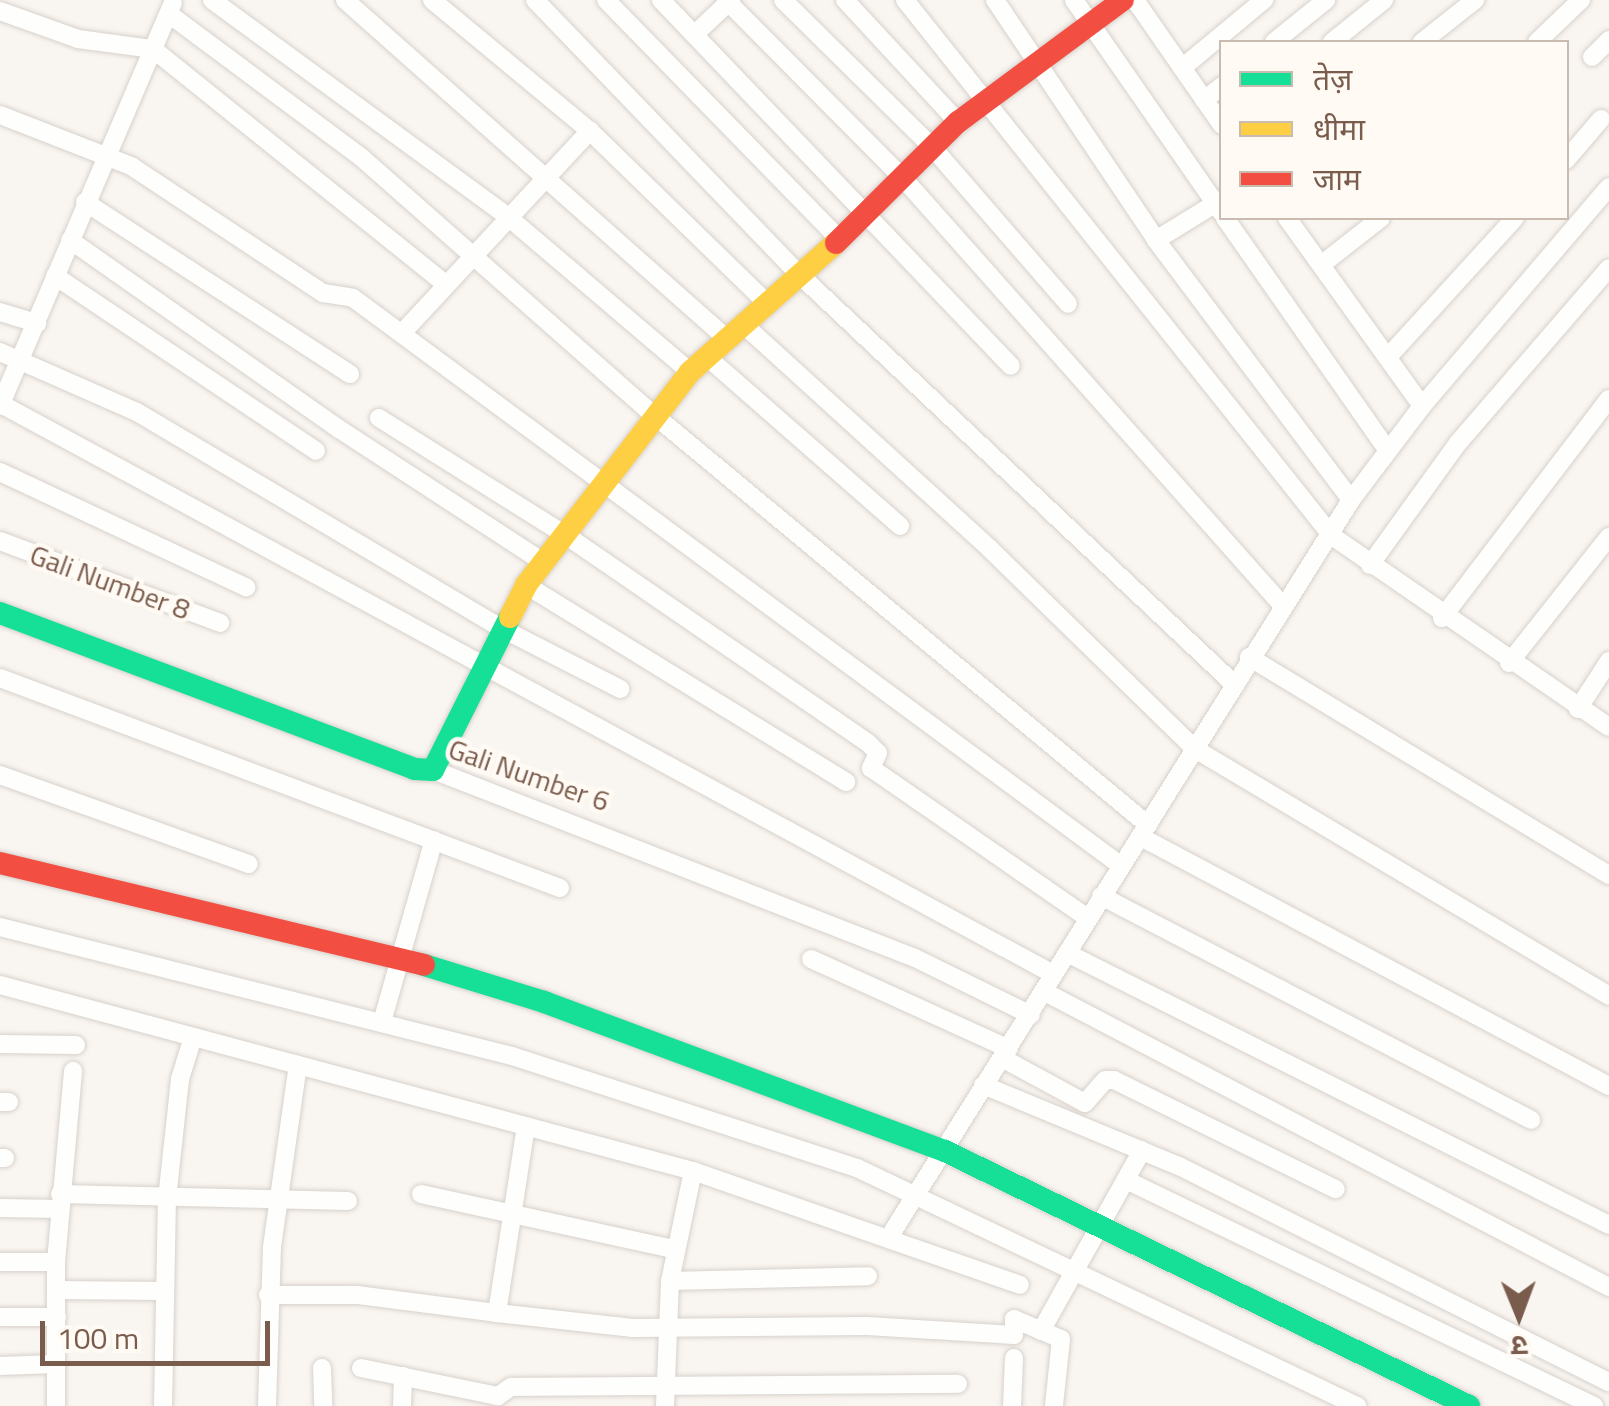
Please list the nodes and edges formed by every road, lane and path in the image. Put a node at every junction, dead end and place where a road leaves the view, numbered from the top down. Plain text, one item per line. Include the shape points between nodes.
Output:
1 (212, 0) edge
2 (345, 0) edge
3 (432, 0) edge
4 (535, 0) edge
5 (606, 0) edge
6 (661, 0) edge
7 (783, 0) edge
8 (845, 0) edge
9 (905, 0) edge
10 (995, 0) edge
11 (1074, 0) edge
12 (1123, 0) edge
13 (1135, 0) edge
14 (1264, 0) edge
15 (1326, 0) edge
16 (1384, 0) edge
17 (1475, 0) edge
18 (1581, 0) edge
19 (728, 1) edge
20 (172, 7) edge
21 (0, 11) edge
22 (1090, 23) junction
23 (695, 34) junction
24 (1434, 39) edge
25 (1276, 40) edge
26 (1334, 40) edge
27 (1539, 40) edge
28 (1609, 40) edge
29 (153, 49) junction
30 (1592, 57) dead end
31 (1035, 61) junction
32 (1182, 68) junction
33 (1219, 88) edge
34 (988, 96) junction
35 (1204, 100) junction
36 (0, 116) edge
37 (1601, 120) dead end
38 (1219, 121) edge
39 (958, 122) junction
40 (590, 131) junction
41 (933, 148) junction
42 (104, 155) junction
43 (1569, 157) edge
44 (546, 176) junction
45 (903, 178) junction
46 (1609, 187) edge
47 (85, 202) junction
48 (1219, 206) edge
49 (1219, 210) edge
50 (865, 214) junction
51 (507, 216) junction
52 (1229, 220) edge
53 (1377, 220) edge
54 (1296, 221) edge
55 (1505, 221) edge
56 (70, 240) junction
57 (840, 240) junction
58 (1156, 240) junction
59 (471, 254) junction
60 (1321, 265) junction
61 (1609, 268) edge
62 (55, 276) junction
63 (801, 276) junction
64 (443, 282) junction
65 (767, 303) junction
66 (1068, 304) dead end
67 (0, 312) edge
68 (37, 323) junction
69 (734, 331) junction
70 (403, 332) junction
71 (0, 352) edge
72 (1388, 357) junction
73 (22, 358) junction
74 (698, 364) junction
75 (1011, 366) dead end
76 (350, 374) dead end
77 (2, 398) edge
78 (1609, 398) edge
79 (1422, 406) junction
80 (654, 415) junction
81 (379, 418) dead end
82 (1387, 449) junction
83 (316, 451) dead end
84 (0, 472) edge
85 (600, 484) junction
86 (1351, 500) junction
87 (900, 526) dead end
88 (564, 534) junction
89 (1332, 536) junction
90 (1609, 537) edge
91 (0, 542) edge
92 (542, 562) junction
93 (1370, 565) junction
94 (526, 585) junction
95 (246, 587) dead end
96 (1284, 606) junction
97 (0, 613) edge
98 (1442, 618) junction
99 (220, 624) dead end
100 (501, 628) junction
101 (1249, 657) junction
102 (1609, 662) edge
103 (1509, 664) junction
104 (484, 668) junction
105 (0, 678) edge
106 (1234, 684) junction
107 (620, 689) dead end
108 (1578, 709) junction
109 (1609, 727) edge
110 (1194, 750) junction
111 (433, 770) junction
112 (0, 775) edge
113 (846, 782) dead end
114 (1145, 831) junction
115 (434, 840) junction
116 (0, 863) edge
117 (249, 864) dead end
118 (1120, 866) junction
119 (1609, 875) edge
120 (560, 888) dead end
121 (1101, 896) junction
122 (1086, 917) junction
123 (0, 927) edge
124 (1066, 953) junction
125 (400, 958) junction
126 (811, 960) dead end
127 (1048, 982) junction
128 (0, 985) edge
129 (1609, 996) edge
130 (1031, 1015) junction
131 (382, 1022) junction
132 (192, 1037) junction
133 (0, 1044) edge
134 (76, 1045) dead end
135 (1006, 1054) junction
136 (298, 1066) junction
137 (73, 1072) dead end
138 (983, 1085) junction
139 (1609, 1086) edge
140 (1532, 1120) dead end
141 (526, 1126) junction
142 (1142, 1150) junction
143 (945, 1151) junction
144 (693, 1170) junction
145 (1126, 1180) junction
146 (1336, 1188) dead end
147 (918, 1193) junction
148 (421, 1194) dead end
149 (167, 1199) junction
150 (60, 1202) junction
151 (277, 1202) junction
152 (348, 1202) dead end
153 (0, 1208) edge
154 (509, 1212) junction
155 (1609, 1225) edge
156 (1100, 1229) junction
157 (888, 1239) junction
158 (674, 1249) junction
159 (0, 1262) edge
160 (56, 1262) junction
161 (1077, 1272) junction
162 (868, 1276) dead end
163 (670, 1281) junction
164 (1020, 1286) dead end
165 (1609, 1286) edge
166 (56, 1290) junction
167 (164, 1291) junction
168 (268, 1295) junction
169 (496, 1313) junction
170 (0, 1317) edge
171 (57, 1317) junction
172 (665, 1329) junction
173 (1041, 1331) junction
174 (1014, 1358) dead end
175 (55, 1364) junction
176 (0, 1366) edge
177 (322, 1368) dead end
178 (361, 1368) dead end
179 (403, 1376) junction
180 (1609, 1382) edge
181 (958, 1384) dead end
182 (665, 1397) edge
183 (56, 1406) edge
184 (164, 1406) edge
185 (266, 1406) edge
186 (322, 1406) edge
187 (402, 1406) edge
188 (1012, 1406) edge
189 (1054, 1406) edge
190 (1357, 1406) edge
191 (1469, 1406) edge
192 (1594, 1406) edge

1 - 51 street
2 - 44 street
3 - 40 street
4 - 63 street
5 - 57 street
6 - 23 street
7 - 41 street
8 - 39 street
9 - 34 street
10 - 31 street
11 - 22 street
12 - 22 street
13 - 32 street
14 - 32 street
15 - 25 street
16 - 26 street
17 - 24 street
18 - 27 street
19 - 23 street
19 - 45 street
20 - 29 street
20 - 59 street
21 - 29 street via 78,38
22 - 31 street
22 - 48 street
23 - 50 street
28 - 30 street
29 - 42 street
29 - 64 street
31 - 34 street
31 - 58 street
32 - 35 street
33 - 35 street
34 - 39 street
34 - 89 street
35 - 38 street
36 - 42 street
37 - 43 street
39 - 41 street
40 - 44 street
40 - 65 street
41 - 45 street
41 - 66 street
42 - 47 street
42 - 70 street via 132,166 324,293 353,298
44 - 51 street
44 - 69 street
45 - 50 street
45 - 96 street
46 - 79 street
47 - 56 street
47 - 76 street
49 - 58 street
50 - 57 street
50 - 75 street
51 - 59 street
51 - 74 street
52 - 82 street
53 - 60 street
54 - 60 street
55 - 72 street
56 - 62 street
56 - 92 street via 338,430
57 - 63 street
58 - 86 street
59 - 64 street
59 - 80 street
60 - 72 street
61 - 93 street via 1458,443
62 - 68 street
62 - 83 street
63 - 65 street
63 - 106 street
64 - 70 street
65 - 69 street
67 - 68 street
68 - 73 street
69 - 74 street
69 - 110 street via 989,548
70 - 85 street
71 - 73 street
72 - 79 street
73 - 77 street
73 - 100 street via 136,412
74 - 80 street
74 - 87 street
77 - 104 street
78 - 98 street
79 - 82 street
80 - 85 street
80 - 114 street
81 - 88 street
82 - 86 street
84 - 95 street
85 - 88 street
85 - 118 street via 798,622 984,771
86 - 89 street
88 - 92 street
88 - 122 street via 868,743 878,753 870,768
89 - 93 street
89 - 96 street
90 - 103 street
91 - 99 street, Gali Number 8
92 - 94 street
93 - 98 street
94 - 100 street
94 - 113 street
96 - 101 street
97 - 111 street, Gali Number 6 via 414,769
98 - 103 street
100 - 104 street
100 - 107 street
101 - 106 street
101 - 119 street
102 - 108 street
103 - 108 street
104 - 111 street
104 - 127 street via 761,811
105 - 115 street
106 - 110 street
108 - 109 street
110 - 114 street
110 - 129 street
111 - 130 street, Gali Number 6 via 880,943
112 - 117 street
114 - 118 street
114 - 139 street
115 - 120 street
115 - 125 street
116 - 125 street
118 - 121 street
121 - 122 street
121 - 140 street
122 - 124 street
123 - 131 street
124 - 127 street
124 - 155 street
125 - 131 street
125 - 143 street via 544,1002
126 - 135 street
127 - 130 street
127 - 165 street
128 - 132 street
130 - 135 street
131 - 147 street via 512,1056
132 - 136 street
132 - 149 street via 180,1079
133 - 134 street
135 - 138 street
135 - 146 street via 1085,1103 1105,1080 1114,1080
136 - 141 street
136 - 151 street
137 - 150 street
138 - 142 street
138 - 143 street
141 - 144 street
141 - 154 street
142 - 145 street
142 - 180 street
143 - 147 street
143 - 156 street
144 - 157 street
144 - 158 street
145 - 156 street
145 - 192 street
147 - 157 street
147 - 161 street
148 - 154 street
149 - 150 street
149 - 151 street
149 - 167 street
150 - 153 street
150 - 160 street
151 - 152 street
151 - 168 street
154 - 158 street
154 - 169 street
156 - 161 street
156 - 191 street
157 - 164 street
158 - 163 street
159 - 160 street
160 - 166 street
161 - 173 street
161 - 190 street
162 - 163 street
163 - 172 street
166 - 167 street
166 - 171 street
167 - 184 street
168 - 169 street via 358,1295
168 - 185 street
169 - 172 street
170 - 171 street
171 - 175 street
172 - 173 street via 851,1326 1014,1335 1014,1319
172 - 182 street
173 - 189 street via 1060,1339
174 - 188 street
175 - 176 street
175 - 183 street
177 - 186 street
178 - 179 street
179 - 182 street via 498,1396 511,1388
179 - 187 street
181 - 182 street

